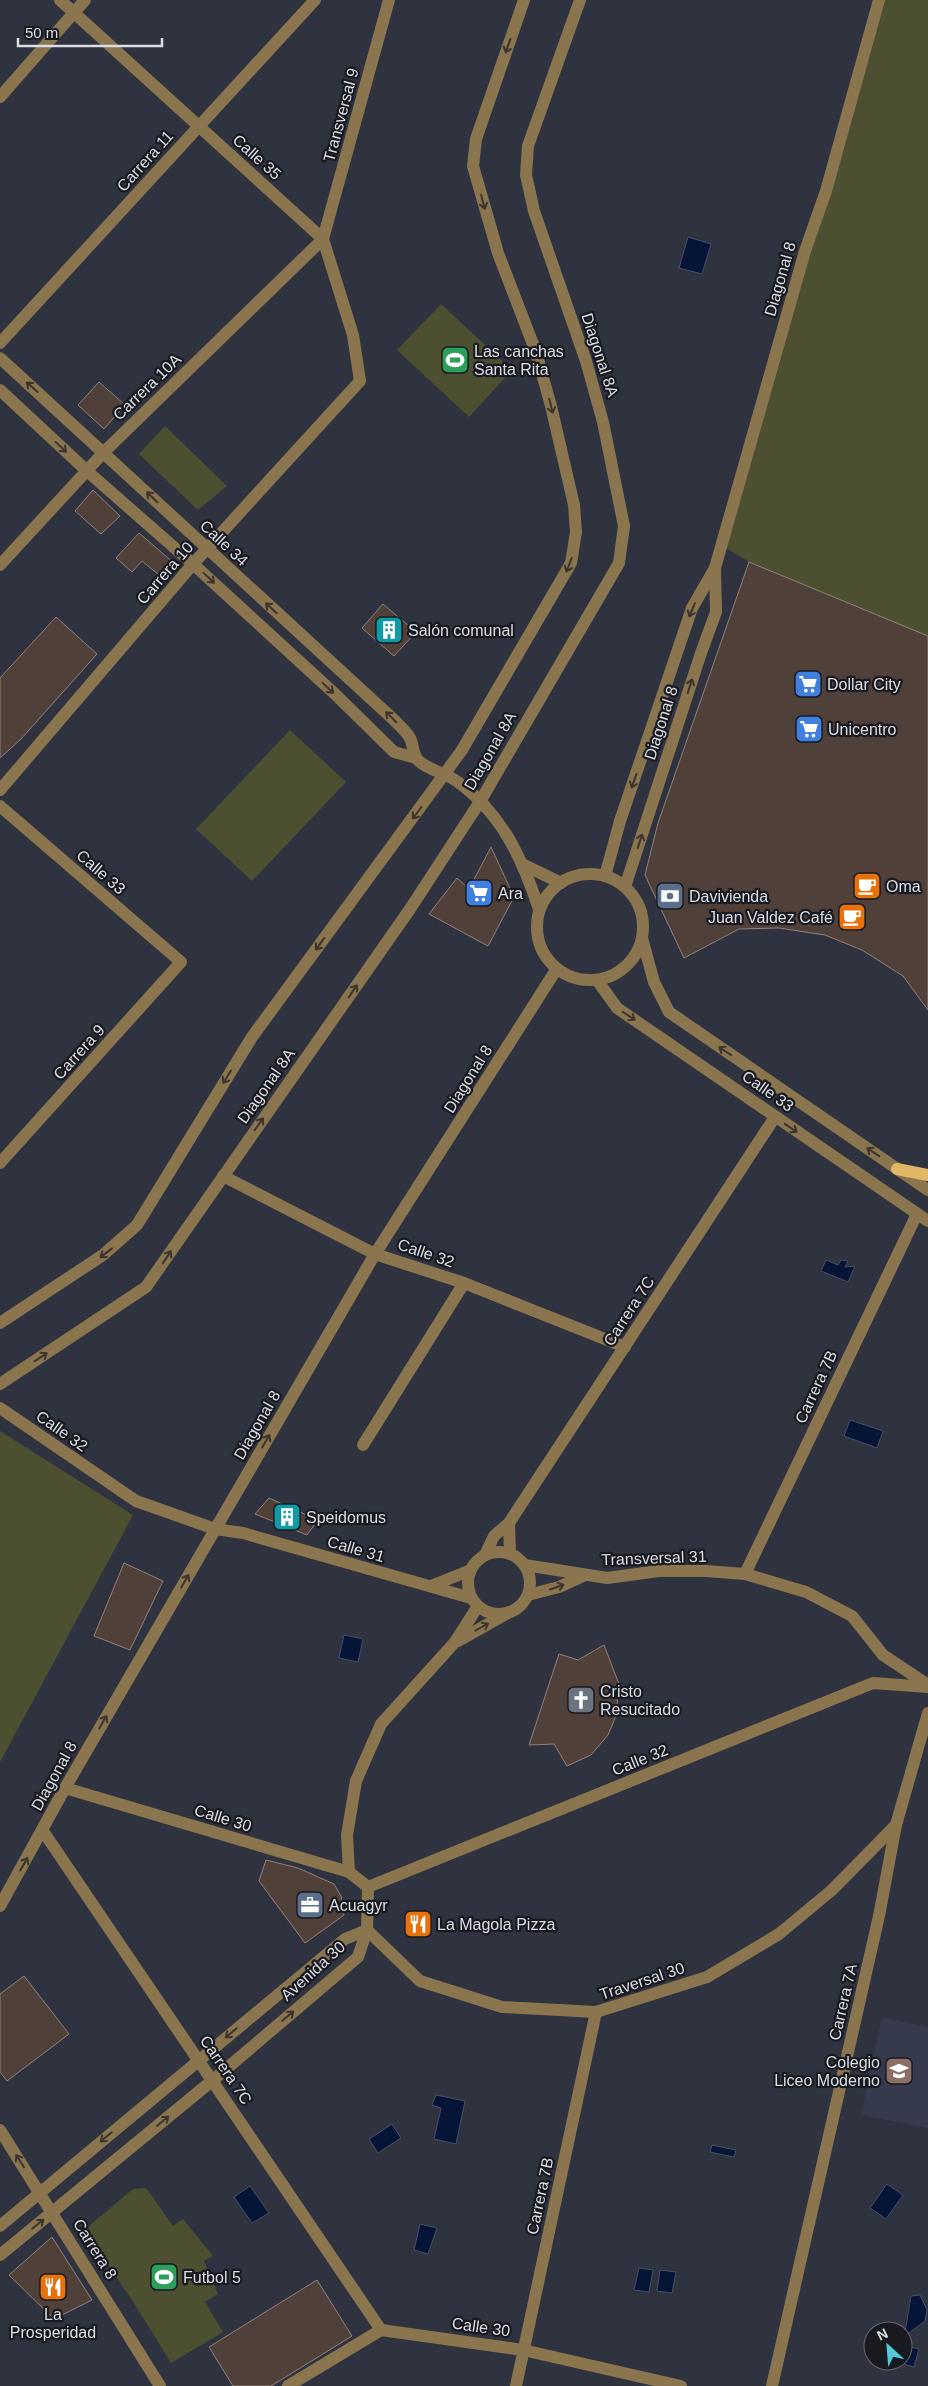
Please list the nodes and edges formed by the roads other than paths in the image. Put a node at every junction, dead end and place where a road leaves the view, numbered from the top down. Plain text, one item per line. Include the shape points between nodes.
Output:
1 (60, 0) edge
2 (85, 0) edge
3 (315, 0) edge
4 (389, 0) edge
5 (524, 0) edge
6 (580, 0) edge
7 (879, 0) edge
8 (74, 11) junction
9 (0, 97) edge
10 (199, 126) junction
11 (323, 239) junction
12 (0, 343) edge
13 (0, 358) edge
14 (0, 390) edge
15 (104, 452) junction
16 (86, 471) junction
17 (207, 550) junction
18 (194, 564) junction
19 (0, 565) edge
20 (716, 568) junction
21 (416, 758) junction
22 (444, 774) junction
23 (0, 790) edge
24 (481, 800) junction
25 (0, 806) edge
26 (524, 865) junction
27 (605, 876) junction
28 (561, 883) junction
29 (625, 887) junction
30 (539, 909) junction
31 (642, 938) junction
32 (181, 962) joint
33 (556, 970) junction
34 (597, 980) junction
35 (775, 1117) junction
36 (0, 1163) edge
37 (897, 1169) junction
38 (928, 1175) edge
39 (223, 1176) junction
40 (928, 1190) edge
41 (917, 1214) junction
42 (928, 1221) edge
43 (376, 1254) junction
44 (464, 1283) junction
45 (0, 1323) edge
46 (625, 1347) junction
47 (0, 1384) edge
48 (0, 1408) edge
49 (363, 1445) dead end
50 (509, 1523) junction
51 (215, 1529) junction
52 (510, 1554) junction
53 (485, 1556) junction
54 (525, 1565) junction
55 (471, 1570) junction
56 (745, 1574) junction
57 (585, 1575) junction
58 (430, 1586) junction
59 (528, 1595) junction
60 (474, 1602) junction
61 (508, 1613) junction
62 (456, 1642) junction
63 (928, 1686) edge
64 (928, 1713) edge
65 (65, 1788) junction
66 (896, 1825) junction
67 (43, 1831) junction
68 (348, 1872) junction
69 (368, 1887) junction
70 (0, 1906) edge
71 (366, 1930) junction
72 (596, 2012) junction
73 (200, 2060) junction
74 (213, 2080) junction
75 (0, 2130) edge
76 (40, 2192) junction
77 (52, 2212) junction
78 (0, 2226) edge
79 (0, 2255) edge
80 (380, 2330) junction
81 (523, 2350) junction
82 (160, 2386) edge
83 (288, 2386) edge
84 (516, 2386) edge
85 (681, 2386) edge
86 (772, 2386) edge

1 - 8 street, Calle 35
2 - 8 street
3 - 10 street, Carrera 11
4 - 11 street, Transversal 9
5 -> 22 street, Diagonal 8A via 476,139 474,166 498,253 536,352 574,505 576,532 568,570 467,741
6 - 24 street, Diagonal 8A via 528,146 526,175 534,211 586,360 603,422 624,526 623,543 619,562
7 - 20 street, Diagonal 8
8 - 9 street
8 - 10 street, Calle 35
10 - 11 street, Calle 35
10 - 12 street, Carrera 11
11 - 15 street, Carrera 10A
11 - 17 street, Carrera 10 via 353,335 360,381
15 -> 13 street, Calle 34
14 -> 16 street
15 - 16 street, Carrera 10A
17 -> 15 street, Calle 34
16 - 18 street
16 - 19 street, Carrera 10A
17 - 18 street, Carrera 10
21 -> 17 street, Calle 34 via 410,738 392,718
18 -> 21 street via 394,752
18 - 23 street, Carrera 10
20 -> 27 street, Diagonal 8 via 692,608 620,821
29 -> 20 street, Diagonal 8 via 716,612
21 - 22 street
22 - 24 street
22 -> 45 street, Diagonal 8A via 252,1037 137,1225 104,1255
24 - 26 street via 506,833
39 -> 24 street, Diagonal 8A via 410,909
25 - 32 street, Calle 33
26 - 28 street
26 - 30 street
27 - 28 street via 575,876
27 - 29 street
28 - 30 street via 544,899
29 - 31 street via 636,899 642,914
30 - 33 street via 538,942
31 - 34 street via 623,970
37 -> 31 street, Calle 33 via 669,1012 654,982
32 - 36 street, Carrera 9
33 - 34 street via 578,980
33 - 43 street, Diagonal 8
34 -> 35 street, Calle 33 via 618,1008
35 -> 41 street, Calle 33
35 - 46 street, Carrera 7C
37 - 38 main road
37 - 40 street, Calle 33
39 - 43 street, Calle 32
47 -> 39 street, Diagonal 8A via 146,1287
41 - 42 street, Calle 33
41 - 56 street, Carrera 7B
43 - 44 street, Calle 32
51 -> 43 street, Diagonal 8
44 - 46 street, Calle 32
44 - 49 street
46 - 50 street, Carrera 7C
48 - 51 street, Calle 32 via 136,1501
50 - 52 street
50 - 53 street, Carrera 7C via 494,1536
51 - 58 street, Calle 31 via 243,1533
65 -> 51 street, Diagonal 8
52 - 53 street
52 - 54 street
53 - 55 street
54 - 57 street, Transversal 31
54 - 59 street via 530,1585
55 - 58 street
55 - 60 street via 468,1587
56 - 57 street, Transversal 31 via 659,1571 607,1578
56 - 63 street, Transversal 31 via 806,1592 852,1616 883,1655
59 -> 57 street, Transversal 31 via 559,1587
58 - 60 street, Calle 31
59 - 61 street via 524,1603
60 - 61 street via 487,1612
60 - 62 street
62 -> 61 street
62 - 68 street via 381,1724 356,1781 347,1835
63 - 69 street, Calle 32 via 873,1683
64 - 66 street, Carrera 7A
65 - 67 street, Diagonal 8
65 - 68 street, Calle 30
66 - 72 street, Traversal 30 via 832,1890 780,1934 707,1977
66 - 86 street, Carrera 7A via 879,1916
70 -> 67 street, Diagonal 8
67 - 73 street, Carrera 7C
68 - 69 street, Calle 30
69 - 71 street
71 - 72 street, Traversal 30 via 420,1981 502,2007
71 -> 73 street, Avenida 30 via 344,1939
74 -> 71 street, Avenida 30 via 358,1957
72 - 81 street, Carrera 7B
73 - 74 street, Carrera 7C
73 -> 76 street, Avenida 30
77 -> 74 street, Avenida 30
74 - 80 street, Carrera 7C
76 -> 75 street, Carrera 8
76 - 77 street, Carrera 8
76 - 78 street, Avenida 30
79 -> 77 street, Avenida 30
77 - 82 street, Carrera 8
80 - 81 street, Calle 30
80 - 83 street
81 - 84 street, Carrera 7B
81 - 85 street, Calle 30

